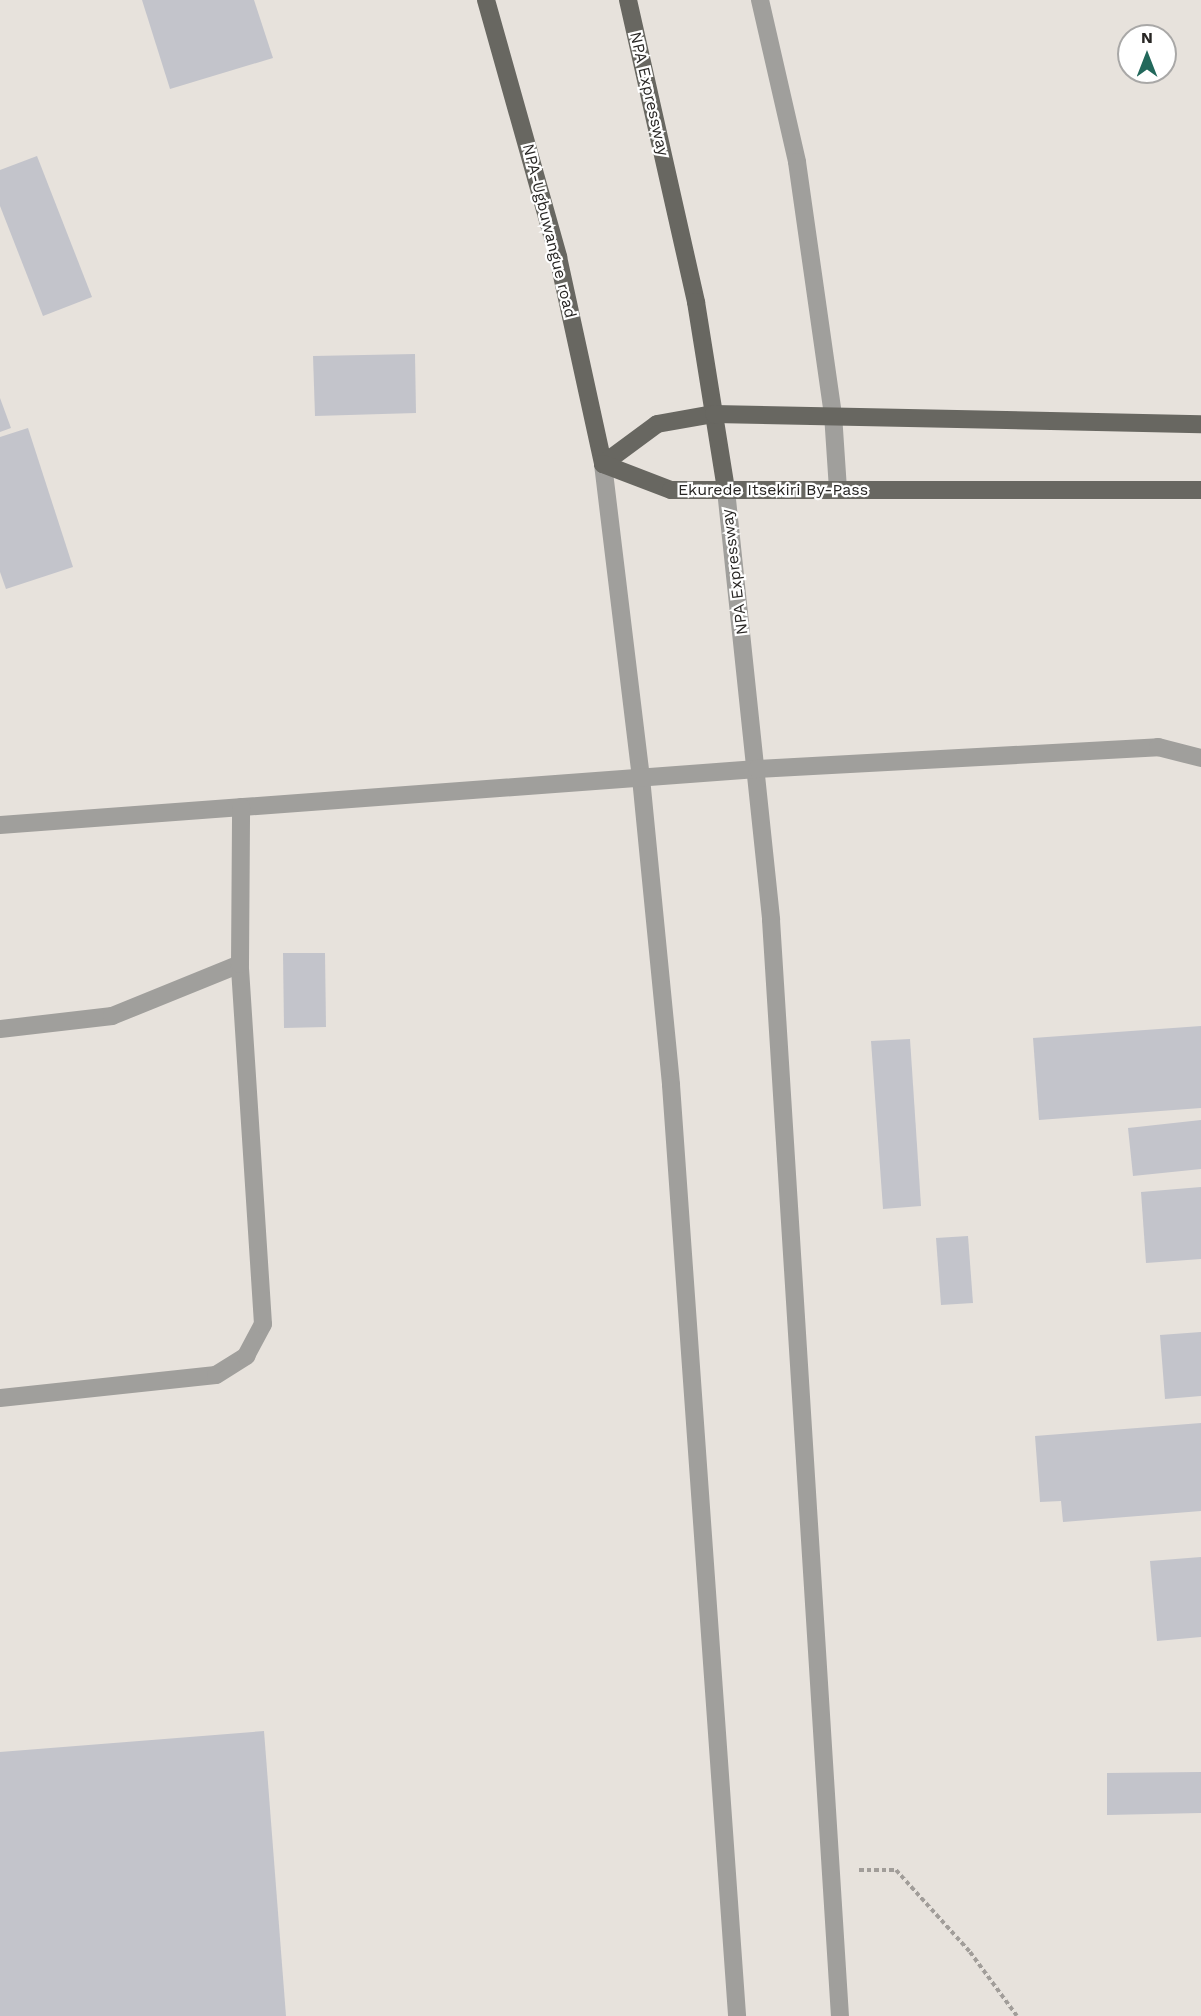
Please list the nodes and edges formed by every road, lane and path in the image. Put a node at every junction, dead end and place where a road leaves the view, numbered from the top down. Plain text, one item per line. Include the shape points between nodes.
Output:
1 (486, 0) edge
2 (628, 0) edge
3 (760, 0) edge
4 (714, 414) junction
5 (833, 414) junction
6 (1201, 424) edge
7 (603, 464) junction
8 (726, 490) junction
9 (838, 490) junction
10 (1201, 490) edge
11 (1201, 758) edge
12 (757, 769) junction
13 (641, 778) junction
14 (241, 807) junction
15 (0, 825) edge
16 (240, 964) junction
17 (0, 1029) edge
18 (0, 1398) edge
19 (830, 1870) junction
20 (737, 2016) edge
21 (840, 2016) edge
22 (1017, 2016) edge

1 - 7 main road, NPA-Ugbuwangue road via 558,257
2 - 4 main road, NPA Expressway via 696,302
3 - 5 street via 797,162
4 - 5 main road
4 - 7 main road via 657,424
4 - 8 main road, NPA Expressway
5 - 6 main road
5 - 9 street
7 - 8 main road, Ekurede Itsekiri By-Pass via 671,490
7 - 13 street
8 - 9 main road, Ekurede Itsekiri By-Pass
8 - 12 street, NPA Expressway
9 - 10 main road, Ekurede Itsekiri By-Pass
11 - 12 street via 1158,747
12 - 13 street
12 - 19 street, NPA Expressway via 771,920
13 - 14 street
13 - 20 street via 671,1085
14 - 15 street
14 - 16 street
16 - 17 street via 112,1016
16 - 18 street via 263,1324 246,1356 216,1375
19 - 21 street, NPA Expressway
19 - 22 path via 896,1870 970,1952

